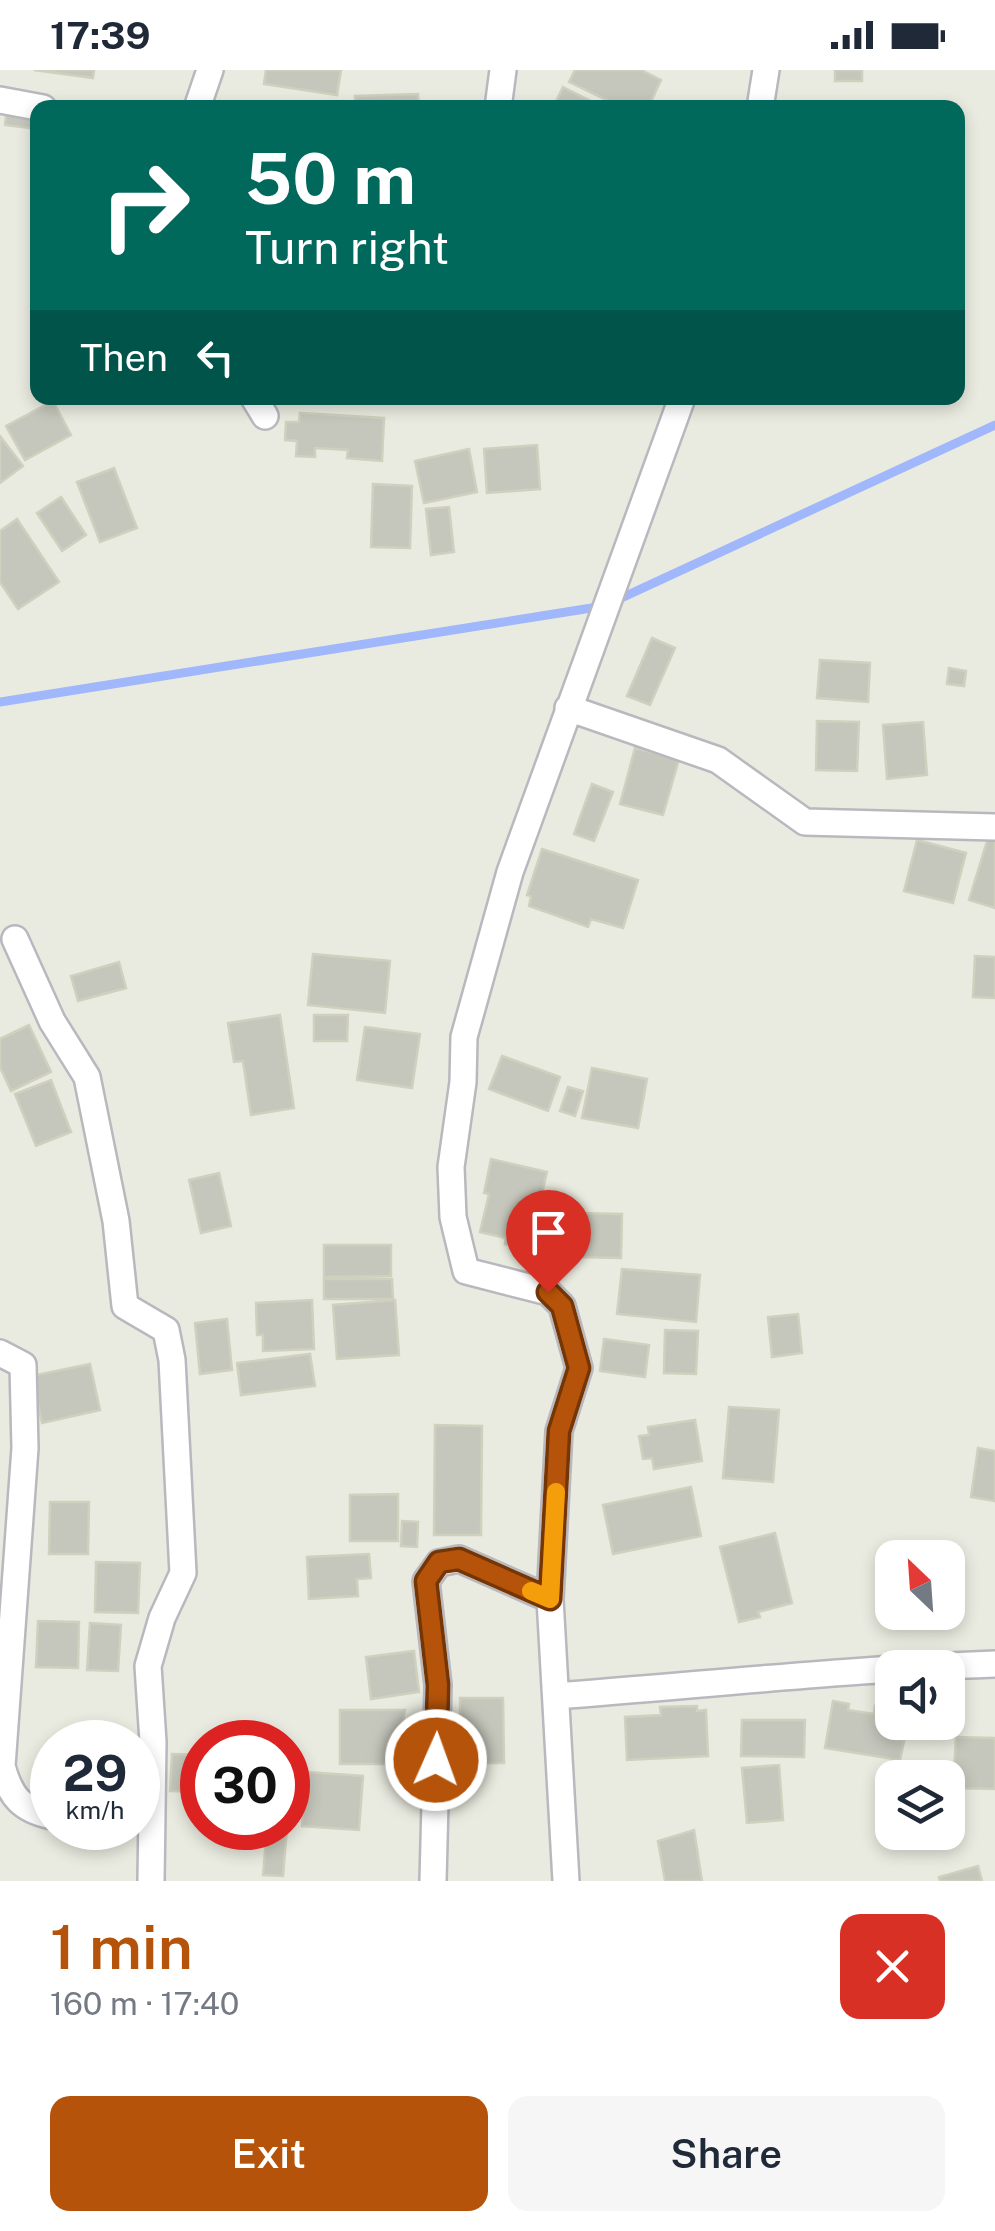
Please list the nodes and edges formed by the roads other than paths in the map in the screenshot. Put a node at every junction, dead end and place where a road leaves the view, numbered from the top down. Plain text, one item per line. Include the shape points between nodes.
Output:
1 (210, 70) edge
2 (503, 70) edge
3 (766, 70) edge
4 (0, 100) edge
5 (200, 100) edge
6 (499, 100) edge
7 (761, 100) edge
8 (30, 106) edge
9 (679, 405) edge
10 (568, 708) junction
11 (995, 828) edge
12 (14, 939) dead end
13 (0, 1353) edge
14 (9, 1593) edge
15 (550, 1599) junction
16 (995, 1664) edge
17 (556, 1696) junction
18 (152, 1720) edge
19 (30, 1809) edge
20 (148, 1850) edge
21 (150, 1881) edge
22 (433, 1881) edge
23 (566, 1881) edge

1 - 5 street
2 - 6 street
3 - 7 street
4 - 8 street
9 - 10 street
10 - 11 street via 718,760 805,822
10 - 15 street via 510,872 464,1037 451,1166 453,1217 466,1271 548,1292 562,1306 571,1332 579,1368 559,1431
12 - 18 street via 88,1077 125,1306 166,1330 172,1360 183,1573 148,1666
13 - 14 street via 23,1365 25,1448
14 - 19 street via 2,1766 9,1793
15 - 17 street
15 - 22 street via 459,1559 439,1562 426,1581 438,1685
16 - 17 street via 855,1669
17 - 23 street
20 - 21 street

